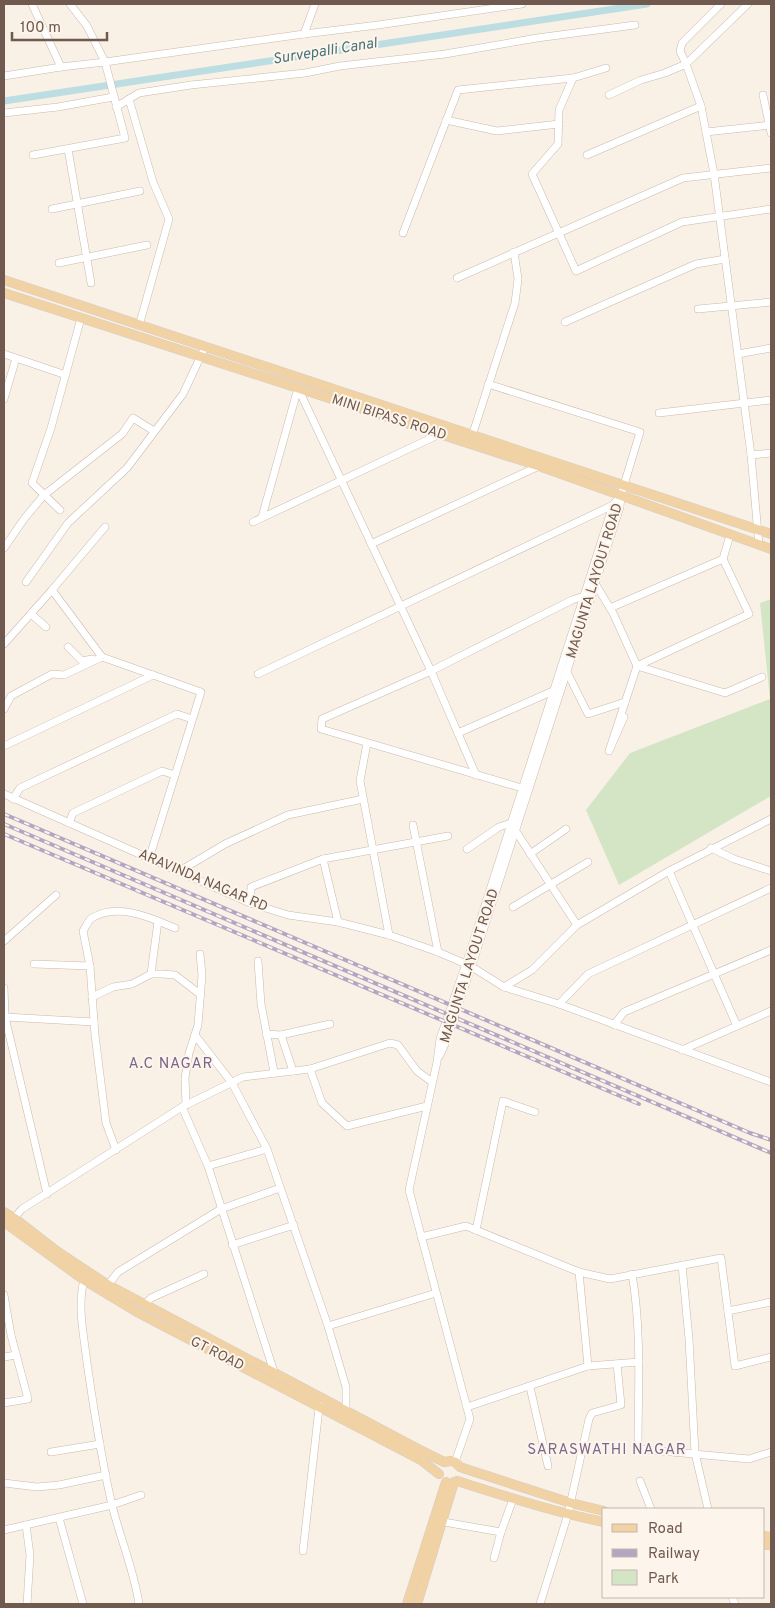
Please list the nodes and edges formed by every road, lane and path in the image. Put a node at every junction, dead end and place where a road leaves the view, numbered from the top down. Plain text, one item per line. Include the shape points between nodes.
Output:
1 (32, 4) edge
2 (70, 4) edge
3 (315, 4) edge
4 (522, 4) edge
5 (721, 4) edge
6 (748, 4) edge
7 (635, 25) dead end
8 (304, 34) junction
9 (105, 62) junction
10 (686, 64) junction
11 (61, 67) junction
12 (606, 68) dead end
13 (4, 76) edge
14 (573, 78) junction
15 (609, 95) dead end
16 (763, 95) dead end
17 (113, 97) junction
18 (129, 99) junction
19 (701, 106) junction
20 (116, 107) junction
21 (4, 113) edge
22 (446, 120) junction
23 (559, 124) junction
24 (771, 128) edge
25 (706, 132) junction
26 (68, 149) junction
27 (33, 155) dead end
28 (588, 155) dead end
29 (771, 168) edge
30 (714, 174) junction
31 (140, 191) dead end
32 (77, 204) junction
33 (52, 209) dead end
34 (771, 210) edge
35 (720, 218) junction
36 (559, 232) junction
37 (403, 233) dead end
38 (147, 244) dead end
39 (514, 252) junction
40 (86, 256) junction
41 (725, 260) junction
42 (59, 263) dead end
43 (457, 278) dead end
44 (4, 280) edge
45 (90, 283) dead end
46 (4, 293) edge
47 (771, 302) edge
48 (731, 305) junction
49 (698, 309) dead end
50 (81, 318) junction
51 (565, 322) dead end
52 (139, 326) junction
53 (205, 347) junction
54 (771, 348) edge
55 (4, 354) edge
56 (738, 354) junction
57 (16, 358) junction
58 (201, 358) junction
59 (66, 375) junction
60 (301, 379) junction
61 (488, 384) junction
62 (298, 388) junction
63 (4, 398) edge
64 (771, 400) edge
65 (744, 403) junction
66 (659, 413) dead end
67 (154, 431) junction
68 (440, 434) junction
69 (472, 436) junction
70 (771, 453) edge
71 (751, 455) junction
72 (539, 466) junction
73 (342, 481) junction
74 (622, 490) junction
75 (44, 495) junction
76 (613, 505) junction
77 (60, 510) dead end
78 (262, 517) junction
79 (252, 522) dead end
80 (105, 527) dead end
81 (759, 530) junction
82 (771, 534) edge
83 (730, 535) junction
84 (371, 544) junction
85 (760, 545) junction
86 (4, 548) edge
87 (771, 549) edge
88 (722, 559) junction
89 (26, 582) dead end
90 (596, 585) junction
91 (52, 590) junction
92 (584, 596) junction
93 (401, 607) junction
94 (610, 608) junction
95 (31, 614) junction
96 (46, 627) dead end
97 (4, 644) edge
98 (68, 647) dead end
99 (102, 657) junction
100 (637, 666) junction
101 (431, 671) junction
102 (568, 672) junction
103 (258, 674) dead end
104 (152, 675) junction
105 (762, 677) dead end
106 (554, 691) junction
107 (625, 702) junction
108 (4, 710) edge
109 (624, 717) dead end
110 (192, 719) junction
111 (458, 733) junction
112 (367, 743) junction
113 (4, 746) edge
114 (175, 775) junction
115 (476, 775) junction
116 (522, 788) junction
117 (4, 794) edge
118 (14, 799) junction
119 (363, 799) junction
120 (771, 819) edge
121 (68, 823) junction
122 (413, 825) dead end
123 (513, 826) junction
124 (566, 829) dead end
125 (448, 836) dead end
126 (417, 842) junction
127 (711, 848) junction
128 (373, 849) junction
129 (467, 849) dead end
130 (530, 854) junction
131 (149, 859) junction
132 (323, 859) junction
133 (588, 862) dead end
134 (668, 871) junction
135 (771, 871) edge
136 (178, 872) junction
137 (551, 884) junction
138 (771, 888) edge
139 (56, 895) dead end
140 (250, 903) junction
141 (513, 907) dead end
142 (158, 921) junction
143 (338, 922) junction
144 (577, 925) junction
145 (693, 926) junction
146 (175, 928) dead end
147 (389, 935) junction
148 (4, 940) edge
149 (771, 950) edge
150 (438, 952) junction
151 (200, 954) dead end
152 (258, 961) dead end
153 (34, 964) dead end
154 (90, 966) junction
155 (469, 966) junction
156 (151, 974) junction
157 (715, 975) junction
158 (504, 987) junction
159 (4, 988) edge
160 (200, 995) junction
161 (92, 997) junction
162 (559, 1004) junction
163 (771, 1011) edge
164 (5, 1017) junction
165 (94, 1022) junction
166 (330, 1024) dead end
167 (614, 1025) junction
168 (737, 1026) junction
169 (195, 1034) junction
170 (266, 1034) junction
171 (281, 1035) junction
172 (682, 1050) junction
173 (310, 1069) junction
174 (293, 1071) junction
175 (274, 1072) junction
176 (769, 1079) edge
177 (232, 1082) junction
178 (432, 1082) junction
179 (184, 1106) junction
180 (427, 1106) junction
181 (535, 1112) dead end
182 (267, 1149) junction
183 (116, 1150) junction
184 (208, 1166) junction
185 (280, 1188) junction
186 (47, 1194) junction
187 (221, 1209) junction
188 (4, 1212) edge
189 (14, 1218) junction
190 (4, 1222) edge
191 (294, 1225) junction
192 (476, 1230) junction
193 (421, 1237) junction
194 (232, 1246) junction
195 (682, 1265) junction
196 (579, 1272) junction
197 (204, 1274) dead end
198 (632, 1274) junction
199 (84, 1280) junction
200 (108, 1285) junction
201 (436, 1293) junction
202 (4, 1294) edge
203 (771, 1302) edge
204 (144, 1305) junction
205 (728, 1311) junction
206 (328, 1326) junction
207 (16, 1355) junction
208 (4, 1357) edge
209 (771, 1357) edge
210 (639, 1362) junction
211 (616, 1364) junction
212 (588, 1366) junction
213 (274, 1372) junction
214 (530, 1387) junction
215 (324, 1399) junction
216 (4, 1403) edge
217 (467, 1407) junction
218 (320, 1408) junction
219 (346, 1410) junction
220 (100, 1444) junction
221 (52, 1452) dead end
222 (771, 1452) edge
223 (695, 1453) junction
224 (444, 1462) junction
225 (458, 1465) junction
226 (548, 1466) dead end
227 (439, 1474) junction
228 (106, 1476) junction
229 (640, 1481) dead end
230 (452, 1482) junction
231 (4, 1483) edge
232 (141, 1494) dead end
233 (513, 1499) junction
234 (571, 1503) junction
235 (112, 1505) junction
236 (652, 1508) edge
237 (708, 1508) edge
238 (602, 1511) edge
239 (568, 1514) junction
240 (60, 1518) junction
241 (439, 1521) junction
242 (602, 1522) edge
243 (26, 1526) junction
244 (4, 1530) edge
245 (501, 1532) junction
246 (303, 1551) dead end
247 (494, 1558) dead end
248 (27, 1604) edge
249 (83, 1604) edge
250 (139, 1604) edge
251 (407, 1604) edge
252 (417, 1604) edge
253 (540, 1604) edge

1 - 11 street
2 - 9 street via 87,26
3 - 8 street
4 - 8 street
5 - 10 street via 682,42 680,51
6 - 10 street
7 - 18 street via 305,73 191,85 139,93
8 - 9 street
9 - 11 street
9 - 17 street
10 - 15 street
10 - 19 street
11 - 13 street
12 - 14 street
14 - 22 street via 458,90
14 - 23 street via 559,110
16 - 24 street
17 - 20 street
17 - 21 street
18 - 20 street
18 - 52 street via 153,182 169,219
19 - 25 street
19 - 28 street
20 - 26 street via 125,138
22 - 23 street via 497,131
22 - 37 street
23 - 36 street via 558,144 532,174
24 - 25 street
25 - 30 street
26 - 27 street
26 - 32 street
29 - 30 street
30 - 35 street
30 - 36 street via 684,178
31 - 32 street
32 - 33 street
32 - 40 street
34 - 35 street
35 - 36 street via 682,222 576,271
35 - 41 street
36 - 39 street
38 - 40 street
39 - 43 street
39 - 61 street via 518,279 514,303
40 - 42 street
40 - 45 street
41 - 48 street
41 - 51 street via 696,264
44 - 52 main road
46 - 50 main road, MINI BIPASS ROAD
47 - 48 street
48 - 49 street
48 - 56 street
50 - 58 main road, MINI BIPASS ROAD
50 - 59 street
52 - 53 main road
53 - 58 street
53 - 60 main road
54 - 56 street
55 - 57 street
56 - 65 street
57 - 59 street
57 - 63 street
58 - 62 main road, MINI BIPASS ROAD
58 - 67 street via 182,394
59 - 75 street via 32,483
60 - 62 street
60 - 69 main road
61 - 69 street
61 - 74 street via 640,432
62 - 68 main road, MINI BIPASS ROAD
62 - 73 street
62 - 78 street
64 - 65 street
65 - 66 street
65 - 71 street
67 - 75 street via 133,418 122,434
67 - 89 street via 127,468 68,523
68 - 72 main road, MINI BIPASS ROAD
68 - 73 street
69 - 74 main road
70 - 71 street
71 - 81 street
72 - 74 main road, MINI BIPASS ROAD
72 - 84 street
73 - 78 street
73 - 84 street
74 - 76 street, MAGUNTA LAYOUT ROAD
74 - 81 main road
74 - 83 main road, MINI BIPASS ROAD
74 - 90 street, MAGUNTA LAYOUT ROAD via 620,507
75 - 77 street
75 - 86 street
76 - 92 street, MAGUNTA LAYOUT ROAD
76 - 93 street
78 - 79 street
80 - 91 street
81 - 82 main road
81 - 85 street
83 - 85 main road, MINI BIPASS ROAD
83 - 88 street
84 - 93 street
85 - 87 main road, MINI BIPASS ROAD
88 - 94 street
88 - 100 street via 749,614
90 - 94 street
90 - 102 street, MAGUNTA LAYOUT ROAD
91 - 95 street
91 - 99 street
92 - 101 street
92 - 106 street, MAGUNTA LAYOUT ROAD
93 - 101 street
93 - 103 street
94 - 100 street
95 - 96 street
95 - 97 street
98 - 99 street via 82,661
99 - 104 street
99 - 108 street via 64,675 52,674 11,696
100 - 105 street via 725,693
100 - 107 street
101 - 111 street
101 - 112 street via 322,719 321,729
102 - 107 street via 588,714
102 - 123 street, MAGUNTA LAYOUT ROAD
104 - 110 street via 200,692
104 - 113 street
106 - 111 street
106 - 116 street, MAGUNTA LAYOUT ROAD
107 - 109 street via 609,751
110 - 114 street
110 - 118 street via 177,714 20,788
111 - 115 street
112 - 115 street
112 - 119 street via 360,781
114 - 121 street via 162,772 73,813
114 - 131 street
115 - 116 street
116 - 123 street, MAGUNTA LAYOUT ROAD
117 - 118 street, ARAVINDA NAGAR RD
118 - 121 street, ARAVINDA NAGAR RD
119 - 128 street
119 - 136 street via 288,815 225,844
120 - 127 street
121 - 131 street, ARAVINDA NAGAR RD
122 - 126 street
123 - 129 street via 499,827
123 - 130 street
123 - 155 street, MAGUNTA LAYOUT ROAD
124 - 130 street
125 - 126 street
126 - 128 street
126 - 150 street
127 - 134 street
127 - 135 street
128 - 132 street
128 - 147 street
130 - 137 street
131 - 136 street, ARAVINDA NAGAR RD
132 - 140 street via 251,887
132 - 143 street
133 - 137 street
134 - 144 street
134 - 145 street
136 - 140 street, ARAVINDA NAGAR RD
137 - 141 street
137 - 144 street
138 - 145 street
139 - 148 street
140 - 143 street, ARAVINDA NAGAR RD via 288,915
142 - 146 street
142 - 154 street via 126,911 110,911 91,918 83,931
142 - 156 street
143 - 147 street, ARAVINDA NAGAR RD
144 - 158 street via 532,970
145 - 157 street
145 - 162 street via 588,974
147 - 150 street, ARAVINDA NAGAR RD
149 - 157 street
150 - 155 street, ARAVINDA NAGAR RD
151 - 160 street
152 - 170 street
153 - 154 street
154 - 161 street
155 - 158 street, ARAVINDA NAGAR RD
155 - 178 street, MAGUNTA LAYOUT ROAD
156 - 160 street via 175,976
156 - 161 street
157 - 167 street via 624,1012
157 - 168 street
158 - 162 street, ARAVINDA NAGAR RD
159 - 164 street
160 - 169 street
161 - 165 street
162 - 167 street, ARAVINDA NAGAR RD
163 - 168 street
164 - 165 street
164 - 186 street
165 - 183 street via 106,1123
166 - 171 street
167 - 172 street, ARAVINDA NAGAR RD
168 - 172 street
169 - 177 street
169 - 179 street via 185,1078
170 - 171 street
170 - 175 street
171 - 174 street
172 - 176 street, ARAVINDA NAGAR RD
173 - 174 street
173 - 178 street via 386,1044 395,1044 402,1048 417,1071
173 - 180 street via 322,1103 347,1126
174 - 175 street
175 - 177 street
177 - 179 street
177 - 182 street
178 - 180 street, MAGUNTA LAYOUT ROAD
179 - 183 street
179 - 184 street
180 - 193 street, MAGUNTA LAYOUT ROAD via 409,1190
181 - 192 street via 502,1101
182 - 184 street
182 - 185 street
183 - 186 street
184 - 187 street
185 - 187 street
185 - 191 street
186 - 189 street via 22,1209
187 - 194 street
187 - 200 street via 118,1272
188 - 189 main road
189 - 200 main road
190 - 199 main road, GT ROAD
191 - 194 street
191 - 206 street
192 - 193 street via 466,1226
192 - 196 street
193 - 201 street, MAGUNTA LAYOUT ROAD
194 - 213 street
195 - 198 street
195 - 205 street via 722,1258
195 - 223 street
196 - 198 street via 610,1279
196 - 212 street
197 - 204 street via 151,1298
198 - 210 street via 637,1300
199 - 218 main road, GT ROAD via 137,1312
199 - 220 street via 82,1320
200 - 204 main road
201 - 206 street
201 - 217 street, MAGUNTA LAYOUT ROAD
202 - 207 street
203 - 205 street
204 - 213 main road
205 - 209 street via 735,1366
206 - 219 street via 346,1387
207 - 208 street
207 - 216 street via 28,1399
210 - 211 street
210 - 223 street via 638,1449
211 - 212 street
211 - 234 street via 621,1405 592,1413
212 - 214 street
213 - 215 main road
214 - 217 street
214 - 226 street
215 - 218 street
215 - 219 main road
217 - 225 street, MAGUNTA LAYOUT ROAD via 470,1419
218 - 227 main road, GT ROAD via 421,1460
218 - 246 street
219 - 224 main road
220 - 221 street
220 - 228 street
222 - 223 street via 749,1459
223 - 237 street
224 - 225 main road via 452,1461
224 - 227 main road
225 - 230 main road via 461,1474
225 - 234 main road
227 - 230 main road via 442,1479
228 - 231 street via 37,1487
228 - 235 street
229 - 236 street
230 - 233 main road
230 - 241 main road
232 - 235 street
233 - 239 main road
233 - 245 street
234 - 238 main road
234 - 239 street
235 - 240 street
235 - 250 street
239 - 242 main road
239 - 253 street
240 - 243 street
240 - 249 street
241 - 245 street
241 - 251 main road
241 - 252 main road
243 - 244 street
243 - 248 street via 30,1555
245 - 247 street

